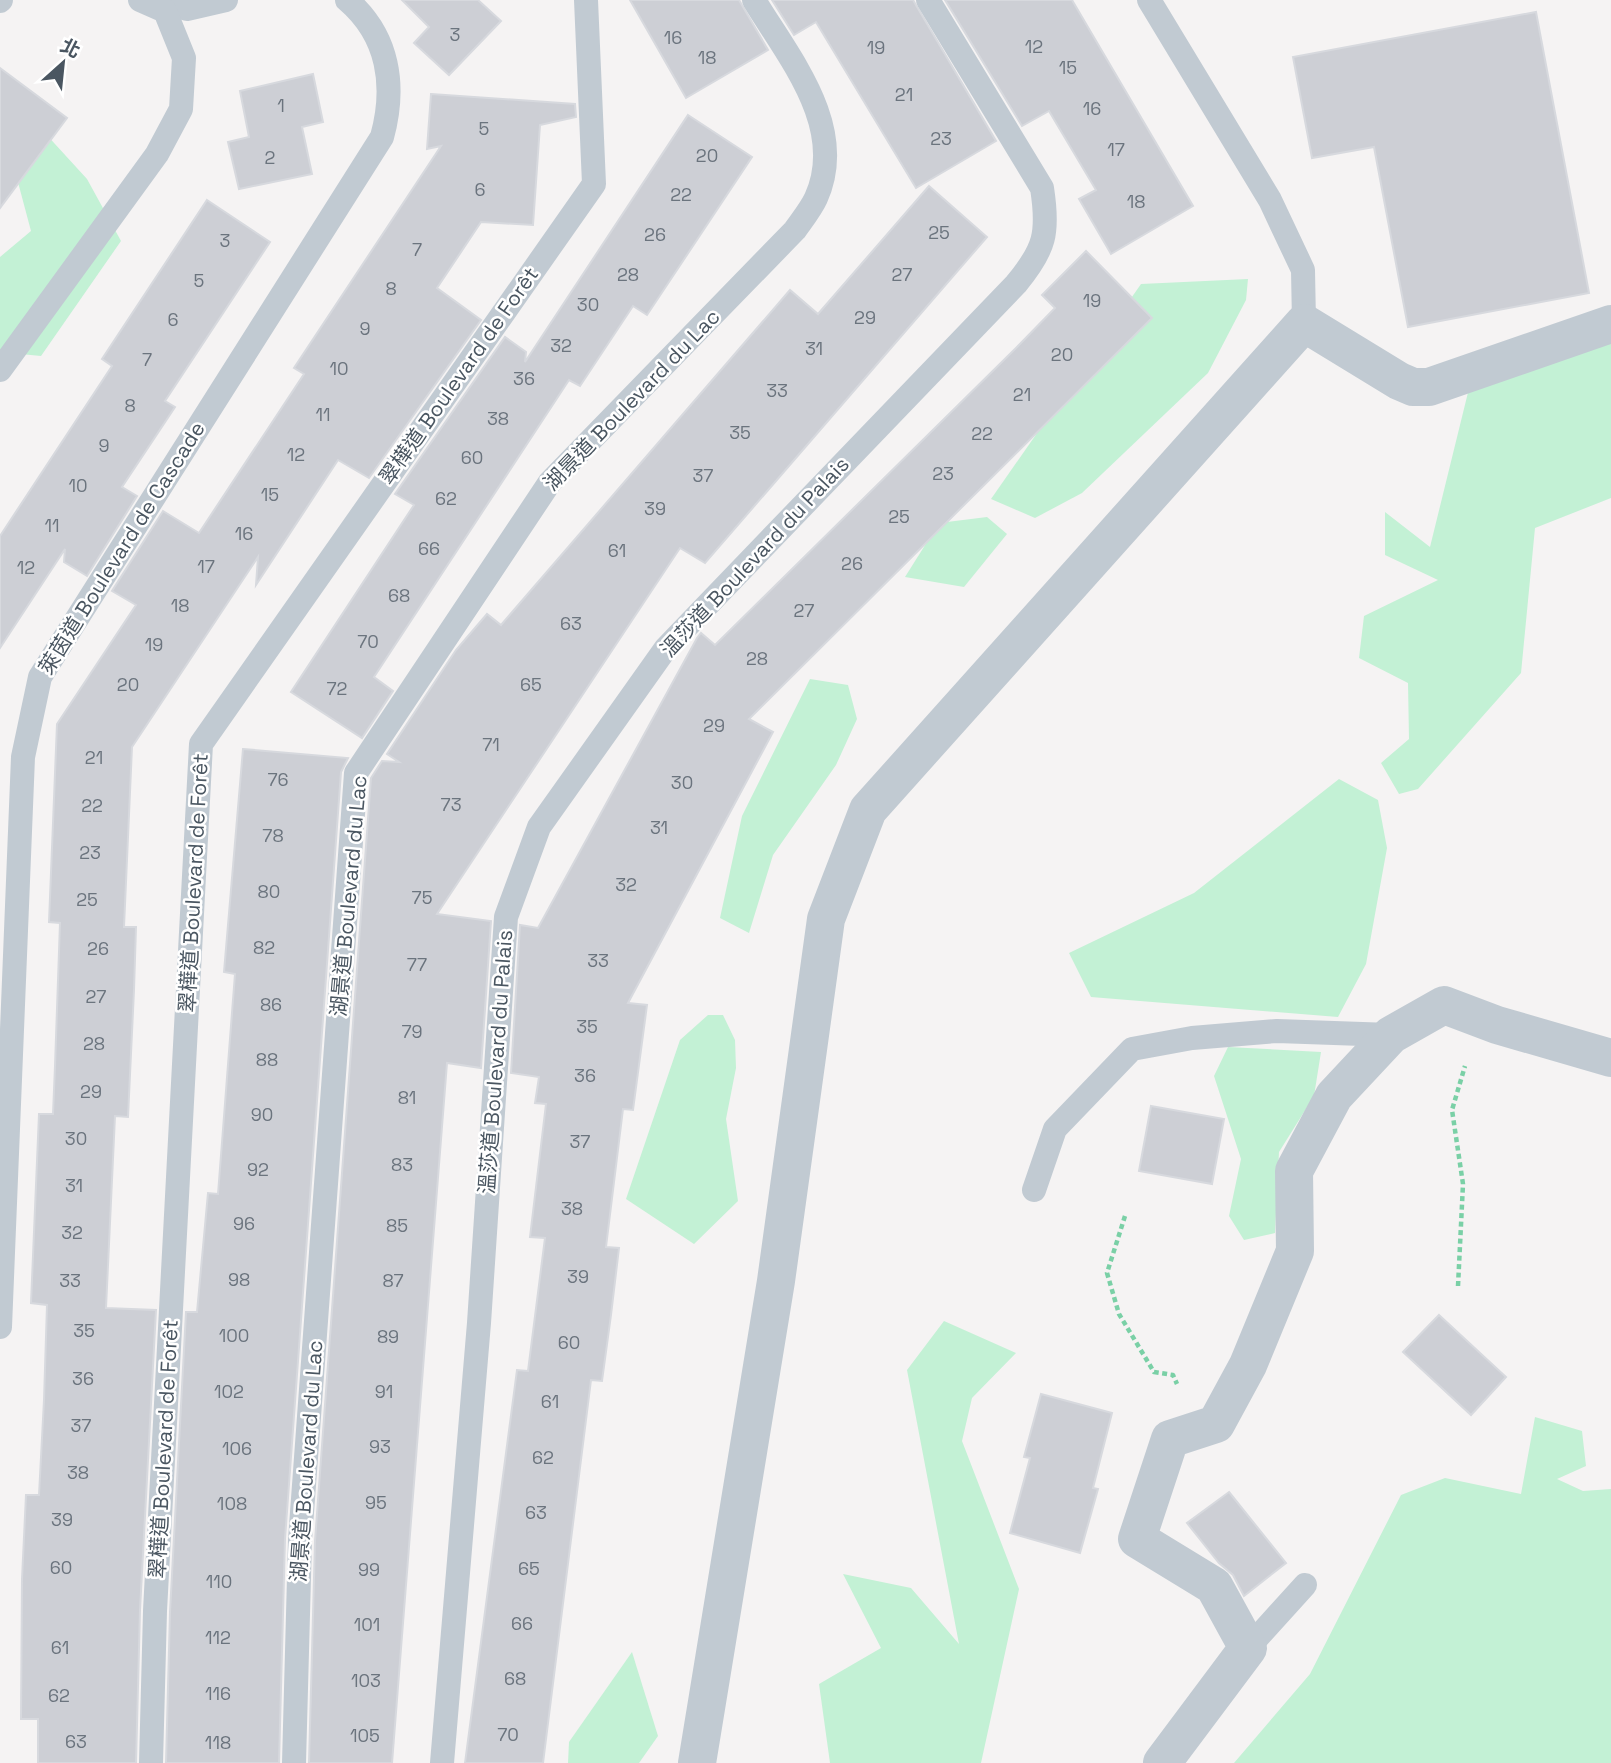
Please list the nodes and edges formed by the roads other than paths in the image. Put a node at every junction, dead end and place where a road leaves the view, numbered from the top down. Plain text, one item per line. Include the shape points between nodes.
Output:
1 (140, 0) edge
2 (154, 0) edge
3 (226, 0) edge
4 (347, 0) edge
5 (586, 0) edge
6 (754, 0) edge
7 (928, 0) edge
8 (1149, 0) edge
9 (1304, 323) junction
10 (1611, 324) edge
11 (0, 370) edge
12 (1391, 1035) junction
13 (1611, 1058) edge
14 (1034, 1190) dead end
15 (0, 1327) edge
16 (1305, 1585) dead end
17 (1248, 1648) junction
18 (151, 1763) edge
19 (294, 1763) edge
20 (442, 1763) edge
21 (697, 1763) edge
22 (1163, 1763) edge

1 - 11 lane via 166,11 184,58 181,109 158,154
2 - 3 lane via 187,9
4 - 15 lane, 萊茵道 Boulevard de Cascade via 375,32 386,57 389,111 382,137 40,677 23,757
5 - 18 lane, 翠樺道 Boulevard de Forêt via 594,184 201,744
6 - 19 lane, 湖景道 Boulevard du Lac via 807,88 822,123 825,161 816,198 795,230 550,482 356,774 300,1540
7 - 20 lane, 溫莎道 Boulevard du Palais via 1042,188 1048,223 1045,234 1038,257 1016,284 666,648 539,827 506,917 479,1323
8 - 9 lane via 1269,200 1303,270
9 - 10 street via 1413,387 1429,387
9 - 21 street via 868,810 826,919 776,1281
12 - 13 street via 1444,1005
12 - 14 lane via 1277,1031 1192,1038 1132,1049 1055,1129
12 - 17 street via 1334,1096 1294,1171 1296,1251 1248,1365 1216,1424 1170,1439 1137,1539 1214,1586
16 - 17 lane
17 - 22 street

